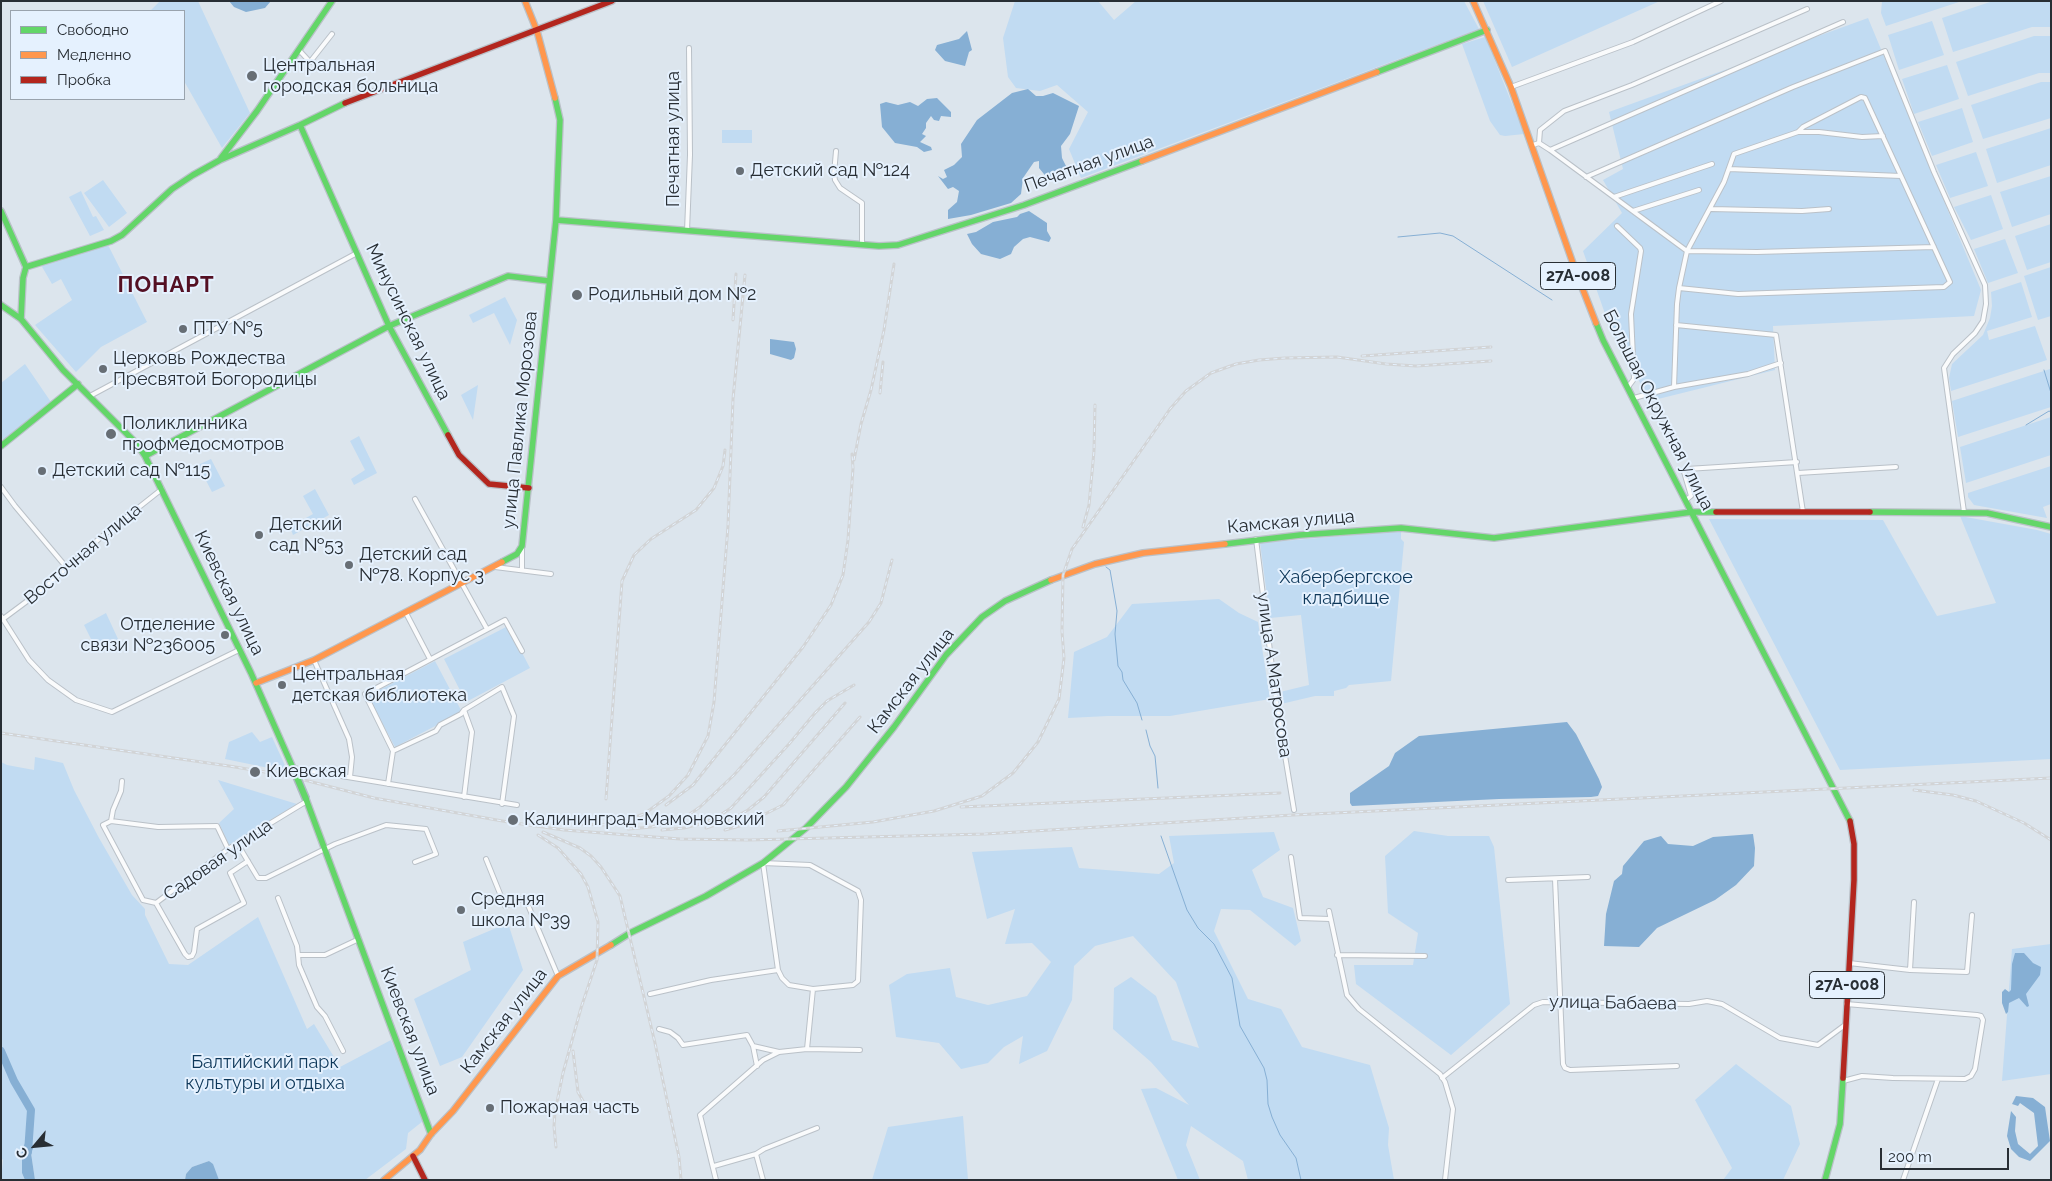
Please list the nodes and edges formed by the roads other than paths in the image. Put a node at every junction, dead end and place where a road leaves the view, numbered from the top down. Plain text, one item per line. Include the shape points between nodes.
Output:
1 (332, 1) edge
2 (525, 1) edge
3 (612, 1) edge
4 (1473, 1) edge
5 (1721, 1) edge
6 (1807, 8) dead end
7 (1843, 22) dead end
8 (1487, 30) junction
9 (537, 31) junction
10 (332, 34) dead end
11 (689, 48) dead end
12 (299, 50) junction
13 (1511, 87) junction
14 (300, 125) junction
15 (1798, 132) junction
16 (1882, 136) junction
17 (1536, 144) junction
18 (1550, 150) junction
19 (836, 151) dead end
20 (220, 160) junction
21 (1712, 164) dead end
22 (1729, 169) junction
23 (1901, 176) junction
24 (1586, 177) junction
25 (1699, 190) dead end
26 (1614, 197) junction
27 (1711, 209) junction
28 (1829, 209) dead end
29 (1, 211) edge
30 (1633, 211) junction
31 (556, 220) junction
32 (1617, 226) dead end
33 (687, 232) junction
34 (862, 244) junction
35 (1934, 247) junction
36 (1687, 251) junction
37 (358, 252) junction
38 (26, 267) junction
39 (550, 281) junction
40 (1679, 288) junction
41 (1, 305) edge
42 (21, 318) junction
43 (1676, 325) junction
44 (389, 326) junction
45 (1781, 363) junction
46 (78, 384) junction
47 (1628, 387) junction
48 (1674, 387) junction
49 (90, 396) junction
50 (1634, 398) junction
51 (1, 446) edge
52 (145, 456) junction
53 (1796, 462) junction
54 (1896, 467) dead end
55 (1798, 473) junction
56 (1, 487) edge
57 (529, 488) junction
58 (162, 489) junction
59 (415, 499) dead end
60 (1686, 500) junction
61 (1692, 512) junction
62 (1803, 512) junction
63 (1964, 512) junction
64 (2051, 527) edge
65 (1256, 539) junction
66 (522, 546) junction
67 (493, 567) junction
68 (67, 568) junction
69 (522, 570) junction
70 (551, 574) dead end
71 (461, 584) junction
72 (406, 613) junction
73 (2, 618) edge
74 (487, 629) junction
75 (240, 650) junction
76 (522, 651) dead end
77 (430, 659) junction
78 (314, 660) junction
79 (256, 683) junction
80 (464, 710) junction
81 (393, 751) junction
82 (293, 768) junction
83 (350, 777) junction
84 (122, 781) dead end
85 (388, 784) junction
86 (464, 797) junction
87 (306, 800) junction
88 (502, 804) junction
89 (517, 805) dead end
90 (1294, 810) dead end
91 (112, 821) junction
92 (237, 843) junction
93 (228, 849) junction
94 (326, 850) junction
95 (1291, 857) dead end
96 (486, 859) dead end
97 (248, 861) junction
98 (415, 862) dead end
99 (763, 863) junction
100 (1588, 877) dead end
101 (1555, 879) junction
102 (1508, 880) dead end
103 (278, 898) dead end
104 (1914, 902) dead end
105 (156, 903) junction
106 (1329, 911) dead end
107 (1972, 915) dead end
108 (1330, 919) junction
109 (359, 940) junction
110 (1338, 954) junction
111 (298, 955) junction
112 (1425, 956) dead end
113 (1849, 963) junction
114 (778, 970) junction
115 (1910, 970) junction
116 (558, 976) junction
117 (813, 990) junction
118 (650, 994) dead end
119 (1560, 1002) junction
120 (1846, 1004) junction
121 (1845, 1025) junction
122 (659, 1029) dead end
123 (753, 1046) junction
124 (807, 1049) junction
125 (860, 1050) dead end
126 (343, 1051) dead end
127 (779, 1052) junction
128 (757, 1066) junction
129 (1677, 1066) dead end
130 (1442, 1078) junction
131 (1938, 1078) junction
132 (1843, 1081) junction
133 (817, 1128) dead end
134 (431, 1134) junction
135 (756, 1154) junction
136 (413, 1156) junction
137 (714, 1166) junction
138 (384, 1180) edge
139 (425, 1180) edge
140 (716, 1180) edge
141 (763, 1180) edge
142 (1445, 1180) edge
143 (1824, 1180) edge
144 (1902, 1180) edge

1 - 12 main road
2 - 9 main road, улица Павлика Морозова
3 - 9 main road
4 - 8 main road, Большая Окружная улица / 27А-008
5 - 13 street via 1632,42
6 - 17 street via 1632,85 1564,111 1540,130
7 - 18 street
8 - 13 main road, Большая Окружная улица / 27А-008
8 - 34 main road, Печатная улица via 1024,205 898,245
9 - 14 main road via 349,100
9 - 31 main road, улица Павлика Морозова via 560,120
10 - 12 street via 310,62
11 - 33 street, Печатная улица
12 - 20 main road
13 - 17 main road, Большая Окружная улица / 27А-008
14 - 20 main road
14 - 37 main road, Минусинская улица
15 - 16 street
15 - 16 street via 1861,97 1865,98
15 - 22 street via 1734,154
16 - 23 street
17 - 18 street
17 - 47 main road, Большая Окружная улица / 27А-008 via 1576,272 1603,340
18 - 24 street
19 - 34 street via 835,180 840,188 862,203
20 - 38 main road via 172,189 111,241
21 - 26 street
22 - 23 street
22 - 27 street
23 - 35 street
24 - 26 street
24 - 63 street via 1793,86 1885,51 1985,285 1983,321 1944,368
25 - 30 street
26 - 30 street
27 - 28 street
27 - 36 street
29 - 38 main road
30 - 36 street
31 - 33 main road, Печатная улица
31 - 39 main road, улица Павлика Морозова
32 - 47 street via 1641,251 1631,314 1634,379
33 - 34 main road, Печатная улица
35 - 36 street
35 - 40 street via 1950,282 1944,287 1738,294
36 - 40 street
37 - 44 main road, Минусинская улица
37 - 49 street
38 - 42 main road
39 - 44 main road via 508,276
39 - 57 main road, улица Павлика Морозова
40 - 43 street
41 - 42 main road, Киевская улица
42 - 46 main road, Киевская улица
43 - 45 street via 1776,335
43 - 48 street
44 - 52 main road
44 - 57 main road, Минусинская улица via 461,458 489,484
45 - 48 street via 1748,374
45 - 53 street
46 - 49 main road, Киевская улица
46 - 51 main road
47 - 50 main road, Большая Окружная улица / 27А-008
48 - 50 street
49 - 52 main road, Киевская улица
50 - 60 main road, Большая Окружная улица / 27А-008
52 - 58 main road, Киевская улица
53 - 55 street
53 - 60 street via 1687,469 1684,472 1691,496
54 - 55 street
55 - 62 street
56 - 68 street
57 - 66 main road, улица Павлика Морозова
58 - 68 street, Восточная улица
58 - 75 main road, Киевская улица
59 - 71 street
60 - 61 main road, Большая Окружная улица / 27А-008
61 - 62 main road, Камская улица
61 - 65 main road, Камская улица via 1494,538 1401,528
61 - 113 main road, Большая Окружная улица / 27А-008 via 1850,821 1854,844
62 - 63 main road, Камская улица
63 - 64 main road, Камская улица via 1987,513
65 - 90 street, улица А.Матросова via 1277,707
65 - 99 main road, Камская улица via 1143,554 1096,564 1031,588 993,609 946,655 846,787 806,828
66 - 67 main road, улица Павлика Морозова via 517,554
66 - 69 street
67 - 69 street
67 - 71 main road, улица Павлика Морозова
68 - 73 street, Восточная улица
69 - 70 street
71 - 72 main road, улица Павлика Морозова
71 - 74 street
72 - 77 street
72 - 78 main road, улица Павлика Морозова
73 - 75 street via 29,660 48,680 76,700 112,712
74 - 76 street via 505,620
74 - 77 street
75 - 79 main road, Киевская улица
77 - 81 street via 365,694
78 - 79 main road, улица Павлика Морозова
78 - 83 street via 348,739 352,757
79 - 82 main road, Киевская улица
80 - 81 street via 436,731
80 - 86 street via 472,732
80 - 88 street via 502,687 514,716
81 - 85 street
82 - 83 street
82 - 87 main road, Киевская улица, bridge
83 - 85 street
84 - 91 street
85 - 86 street
86 - 88 street
87 - 92 street, Садовая улица
87 - 94 main road, Киевская улица
88 - 89 street
91 - 93 street via 158,827 217,826
91 - 105 street via 102,825 143,900
92 - 93 street, Садовая улица
92 - 97 street
93 - 105 street, Садовая улица
94 - 97 street via 266,878 258,878
94 - 98 street via 386,824 426,829 436,854
94 - 109 main road, Киевская улица
95 - 108 street via 1300,918
96 - 116 street via 506,906 525,898
97 - 105 street via 230,873 244,903 197,929 192,956 185,954
99 - 114 street
99 - 116 main road, Камская улица via 706,896 630,933
99 - 117 street via 810,865 858,891 861,900 858,981 853,985
100 - 101 street
101 - 102 street
101 - 119 street
103 - 111 street
104 - 115 street
106 - 108 street
107 - 115 street via 1967,972
108 - 110 street
109 - 111 street via 325,955
109 - 134 main road, Киевская улица
110 - 112 street
110 - 130 street via 1345,991 1350,1000
111 - 126 street via 317,1007
113 - 115 street
113 - 120 main road, 27А-008
114 - 117 street via 789,985
114 - 118 street via 711,980
116 - 134 main road, Камская улица via 453,1111
117 - 124 street
119 - 121 street, улица Бабаева via 1689,1004 1707,1001 1722,1004 1780,1038 1818,1045
119 - 129 street via 1563,1064 1566,1068
119 - 130 street, улица Бабаева via 1534,1005
120 - 121 main road, 27А-008
120 - 131 street via 1981,1016 1975,1069 1971,1076 1965,1079
121 - 132 main road, 27А-008
122 - 123 street via 670,1032 682,1045 747,1035
123 - 127 street
123 - 128 street
124 - 125 street
124 - 127 street
127 - 128 street
128 - 137 street via 700,1115
130 - 142 street via 1453,1109
131 - 132 street via 1862,1076
131 - 144 street
132 - 143 main road, 27А-008 via 1840,1124
133 - 135 street
134 - 136 main road, Камская улица
135 - 137 street
135 - 141 street
136 - 138 main road, Камская улица
136 - 139 main road
137 - 140 street

